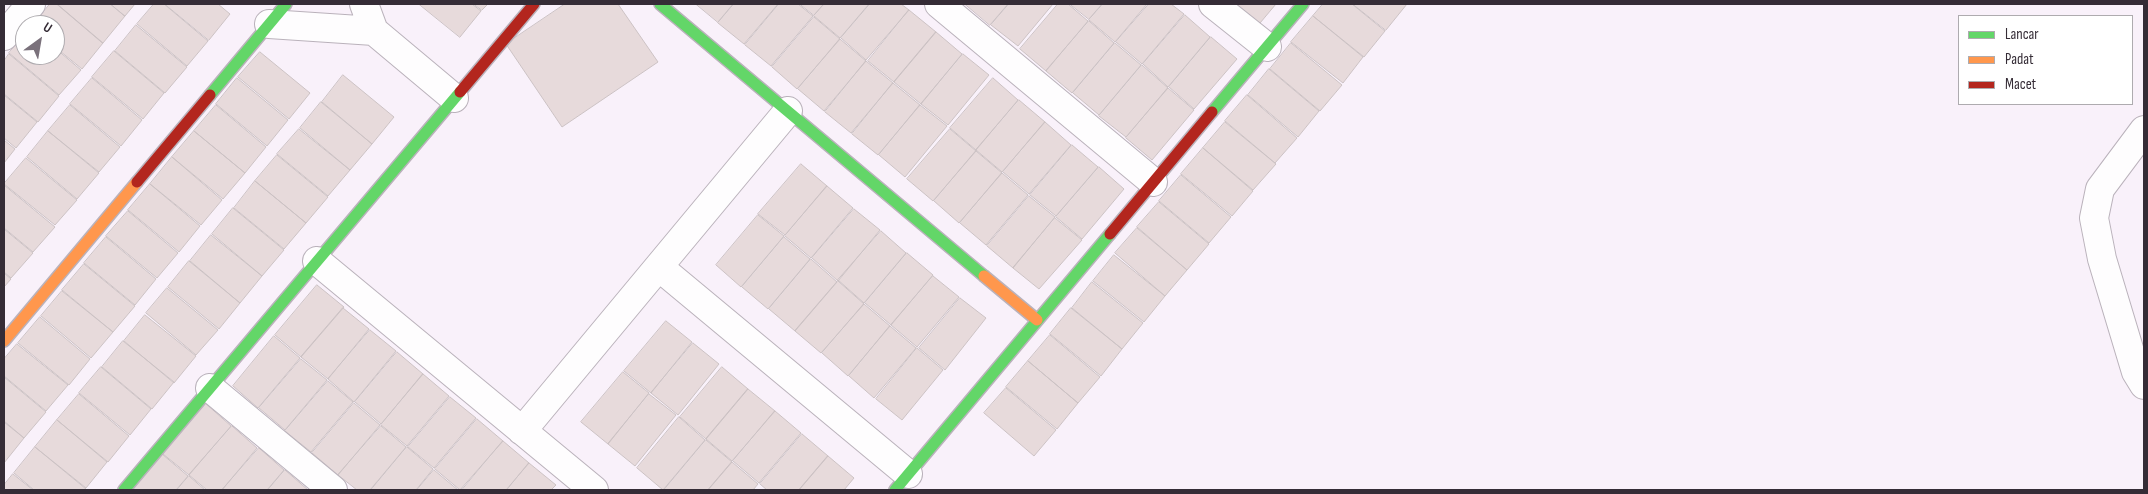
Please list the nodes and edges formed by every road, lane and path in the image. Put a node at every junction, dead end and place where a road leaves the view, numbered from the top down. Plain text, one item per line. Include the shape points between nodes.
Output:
1 (31, 4) edge
2 (286, 4) edge
3 (364, 4) edge
4 (534, 4) edge
5 (660, 4) edge
6 (939, 4) edge
7 (1214, 4) edge
8 (1303, 4) edge
9 (269, 24) junction
10 (374, 31) junction
11 (4, 36) edge
12 (1267, 47) junction
13 (454, 98) junction
14 (788, 111) junction
15 (2144, 130) edge
16 (1153, 182) junction
17 (317, 261) junction
18 (659, 267) junction
19 (1037, 320) junction
20 (4, 341) edge
21 (2144, 385) edge
22 (210, 388) junction
23 (522, 431) junction
24 (902, 482) edge
25 (124, 490) edge
26 (333, 490) edge
27 (594, 490) edge

1 - 11 street
2 - 9 street
3 - 10 street
4 - 13 street
5 - 14 street
6 - 16 street
7 - 12 street
8 - 12 street
9 - 10 street
9 - 20 street
10 - 13 street
12 - 16 street
13 - 17 street
14 - 18 street
14 - 19 street
15 - 21 street via 2100,189 2094,218 2102,259 2136,372
16 - 19 street
17 - 22 street
17 - 23 street
18 - 23 street
18 - 24 street
19 - 24 street
22 - 25 street
22 - 26 street
23 - 27 street

